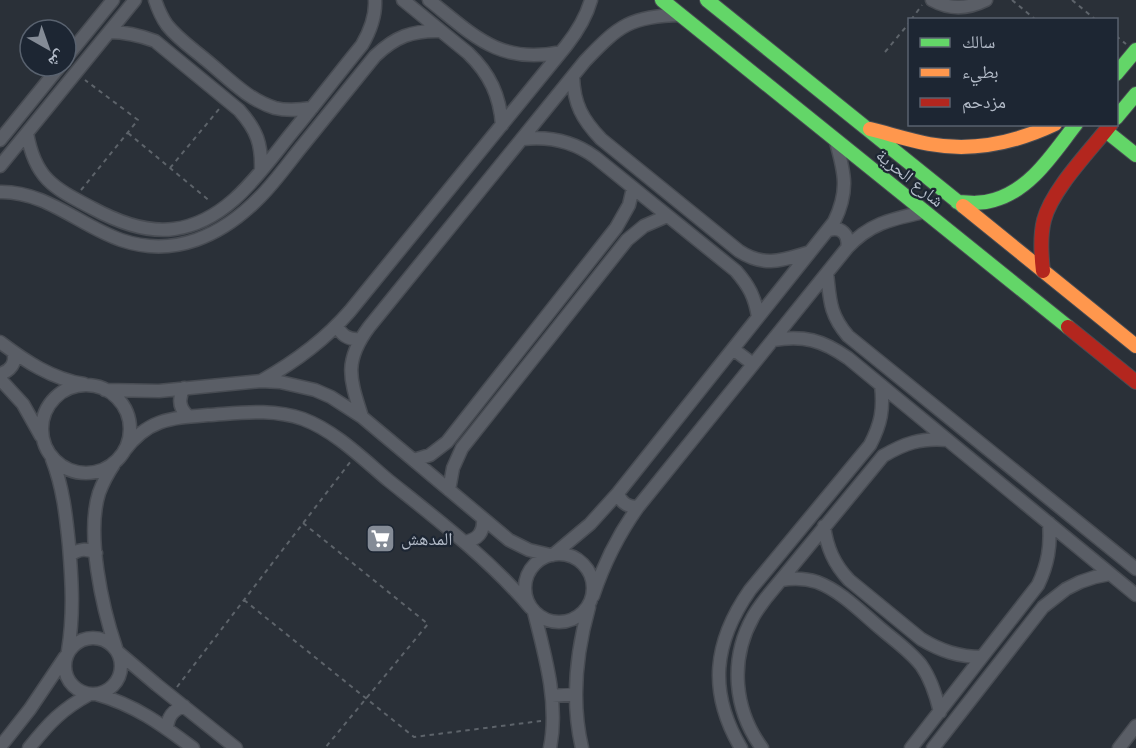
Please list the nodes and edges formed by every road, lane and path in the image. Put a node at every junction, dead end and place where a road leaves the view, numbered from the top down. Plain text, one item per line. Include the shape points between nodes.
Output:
1 (113, 0) edge
2 (135, 0) edge
3 (155, 0) edge
4 (375, 0) edge
5 (403, 0) edge
6 (429, 0) edge
7 (591, 0) edge
8 (662, 0) edge
9 (707, 0) edge
10 (926, 0) edge
11 (933, 0) edge
12 (986, 0) edge
13 (1012, 0) edge
14 (1072, 0) edge
15 (681, 15) junction
16 (912, 18) edge
17 (1034, 18) edge
18 (1094, 18) edge
19 (908, 23) edge
20 (441, 31) junction
21 (109, 32) junction
22 (178, 36) junction
23 (479, 40) junction
24 (79, 42) joint
25 (362, 45) junction
26 (564, 49) junction
27 (1136, 50) edge
28 (168, 51) junction
29 (885, 52) dead end
30 (91, 53) junction
31 (468, 53) junction
32 (375, 56) junction
33 (585, 61) junction
34 (768, 67) junction
35 (78, 70) edge
36 (1118, 72) edge
37 (78, 75) edge
38 (573, 77) junction
39 (50, 78) edge
40 (72, 78) edge
41 (1136, 94) edge
42 (251, 96) junction
43 (226, 99) junction
44 (312, 108) junction
45 (1131, 109) edge
46 (239, 110) junction
47 (1118, 117) edge
48 (502, 125) junction
49 (1051, 126) edge
50 (1075, 126) edge
51 (865, 127) junction
52 (1109, 128) edge
53 (127, 133) junction
54 (27, 134) junction
55 (523, 139) junction
56 (601, 139) junction
57 (0, 140) edge
58 (836, 142) junction
59 (590, 153) junction
60 (1136, 155) edge
61 (0, 166) edge
62 (170, 168) junction
63 (261, 171) junction
64 (1051, 178) junction
65 (54, 186) junction
66 (633, 188) junction
67 (0, 192) edge
68 (74, 198) junction
69 (43, 200) junction
70 (957, 202) junction
71 (220, 210) junction
72 (924, 212) junction
73 (667, 216) junction
74 (205, 219) junction
75 (829, 230) junction
76 (212, 233) junction
77 (847, 248) junction
78 (810, 252) junction
79 (747, 256) junction
80 (736, 271) junction
81 (1043, 271) junction
82 (827, 273) junction
83 (758, 317) junction
84 (337, 326) junction
85 (360, 339) junction
86 (773, 340) junction
87 (0, 342) edge
88 (858, 345) junction
89 (1136, 346) edge
90 (733, 349) junction
91 (13, 352) junction
92 (848, 358) junction
93 (753, 364) junction
94 (0, 374) edge
95 (0, 379) edge
96 (261, 381) junction
97 (1136, 382) edge
98 (881, 385) junction
99 (91, 386) junction
100 (184, 388) junction
101 (105, 390) junction
102 (188, 416) junction
103 (362, 417) junction
104 (947, 440) junction
105 (44, 442) junction
106 (870, 445) junction
107 (124, 451) junction
108 (356, 454) junction
109 (50, 455) junction
110 (883, 456) junction
111 (414, 460) junction
112 (115, 462) junction
113 (448, 490) junction
114 (618, 493) junction
115 (638, 507) junction
116 (483, 519) junction
117 (303, 523) junction
118 (1049, 523) junction
119 (824, 526) junction
120 (464, 542) junction
121 (96, 553) junction
122 (70, 555) junction
123 (551, 555) junction
124 (1136, 569) edge
125 (1110, 574) junction
126 (781, 580) junction
127 (849, 580) junction
128 (838, 593) junction
129 (1136, 595) edge
130 (1030, 597) junction
131 (244, 600) junction
132 (591, 601) junction
133 (1043, 608) junction
134 (532, 610) junction
135 (921, 639) junction
136 (116, 650) junction
137 (68, 652) junction
138 (910, 654) junction
139 (982, 657) junction
140 (93, 694) junction
141 (576, 694) junction
142 (170, 695) junction
143 (552, 696) junction
144 (366, 699) junction
145 (184, 706) junction
146 (940, 712) junction
147 (553, 720) junction
148 (17, 726) junction
149 (1136, 726) edge
150 (167, 728) junction
151 (915, 743) edge
152 (32, 744) edge
153 (0, 747) edge
154 (193, 748) edge
155 (236, 748) edge
156 (325, 748) edge
157 (550, 748) edge
158 (582, 748) edge
159 (741, 748) edge
160 (762, 748) edge
161 (933, 748) edge
162 (1119, 748) edge

1 - 24 street
2 - 21 street
3 - 22 street via 167,25
4 - 25 street via 370,32
5 - 20 street
6 - 23 street
7 - 26 street via 579,29
8 - 15 street, شارع الحرية
9 - 34 street, شارع الحرية
10 - 16 path
11 - 12 street via 954,7
13 - 17 path
14 - 18 path
15 - 33 street via 642,18 626,24
15 - 34 street, شارع الحرية
19 - 29 path
20 - 31 street
20 - 32 street via 405,35
21 - 28 street via 140,35
21 - 30 street
22 - 28 street via 169,43
22 - 42 street
23 - 26 street via 505,51 533,56
23 - 31 street via 477,49
24 - 30 street
25 - 32 street via 372,49
25 - 44 street
26 - 33 street via 579,49
26 - 48 street
27 - 36 street
28 - 43 street
30 - 35 street
31 - 48 street via 493,85
32 - 76 street via 260,197
33 - 38 street
34 - 51 street, شارع الحرية
34 - 58 street, شارع الحرية
37 - 53 path via 138,120
38 - 55 street
38 - 56 street via 580,111
39 - 57 street
40 - 54 street
41 - 45 street
42 - 44 street via 274,108
42 - 46 street via 249,104
43 - 46 street
43 - 62 path
44 - 63 street
45 - 47 street
46 - 63 street via 258,138
48 - 84 street
49 - 51 street via 982,147 931,144
50 - 64 street
51 - 70 street, شارع الحرية
52 - 60 street
52 - 64 street
53 - 62 path
53 - 68 path
54 - 61 street
54 - 65 street via 35,162
55 - 59 street via 558,139
55 - 85 street
56 - 59 street via 593,144
56 - 79 street
58 - 72 street, شارع الحرية
58 - 75 street via 845,178 844,193
59 - 66 street
62 - 71 path
63 - 71 street
64 - 70 street via 1030,180 988,202
64 - 81 street via 1052,202 1041,237
65 - 68 street
65 - 69 street
66 - 73 street
66 - 111 street via 616,228 447,442 430,455
67 - 69 street
68 - 74 street via 143,228 174,229
69 - 76 street via 102,233 141,246 178,246
70 - 81 street, شارع الحرية
71 - 74 street
72 - 77 street via 878,224
72 - 97 street, شارع الحرية
73 - 80 street
73 - 113 street via 635,232 613,258 462,448
74 - 76 street
75 - 77 street via 844,232
75 - 78 street
77 - 82 street
78 - 79 street via 769,262
78 - 83 street
79 - 80 street via 746,264
80 - 83 street via 753,294
81 - 89 street, شارع الحرية
82 - 86 street
82 - 88 street via 834,316
83 - 90 street
84 - 85 street via 348,338
84 - 96 street via 301,356
85 - 103 street via 354,351 351,377
86 - 92 street via 804,338
86 - 93 street
87 - 91 street
88 - 92 street via 850,350
88 - 124 street
90 - 93 street
90 - 114 street
91 - 94 street via 11,368
91 - 99 street via 50,374
92 - 98 street
93 - 115 street
95 - 105 street via 23,404
96 - 100 street
96 - 103 street via 315,390
98 - 104 street
98 - 106 street via 881,416
99 - 101 street
99 - 105 street via 77,386 52,401 42,428
100 - 101 street
100 - 102 street via 179,400
101 - 107 street via 126,410 130,423
102 - 107 street via 154,424
102 - 108 street via 288,414 318,426
103 - 111 street
104 - 110 street via 913,441
104 - 118 street
105 - 109 street
106 - 110 street
106 - 159 street via 750,591 728,629 721,651 720,695
107 - 112 street
108 - 117 path
108 - 120 street
109 - 112 street via 61,465 88,473
109 - 122 street via 61,488
110 - 119 street
111 - 113 street
112 - 121 street via 99,493 94,524
113 - 116 street
114 - 115 street via 625,505
114 - 123 street via 590,524
115 - 132 street via 615,542
116 - 120 street via 477,538
116 - 123 street via 519,546
117 - 131 path
117 - 144 path via 428,624
118 - 125 street
118 - 130 street via 1051,539 1045,571
119 - 126 street
119 - 127 street via 831,556
120 - 134 street
121 - 122 street via 82,549
121 - 136 street via 105,612
122 - 137 street via 73,620
123 - 132 street via 564,554 584,564 594,585
123 - 134 street via 532,567 527,577 526,598
125 - 129 street
125 - 133 street via 1073,586
126 - 128 street via 805,579
126 - 160 street via 753,617 738,659 740,704 747,725
127 - 128 street via 840,584
127 - 135 street
128 - 138 street
130 - 133 street via 1039,599
130 - 139 street
131 - 142 path
131 - 144 path
132 - 134 street via 582,615 562,623 542,618
132 - 141 street via 579,651
133 - 161 street
134 - 143 street
135 - 138 street via 920,647
135 - 139 street via 944,651
136 - 137 street via 109,642 91,637 82,639
136 - 140 street via 120,675 110,688
136 - 142 street
137 - 140 street via 68,680 82,692
137 - 148 street
138 - 146 street via 930,680
139 - 146 street
140 - 150 street via 133,707
140 - 152 street via 62,711
141 - 143 street
141 - 158 street
142 - 145 street
143 - 147 street
144 - 147 path via 414,737
144 - 156 path
145 - 150 street via 171,714
145 - 155 street
146 - 151 street
147 - 157 street
148 - 152 street via 31,731
148 - 153 street
149 - 162 street
150 - 154 street
151 - 161 street

